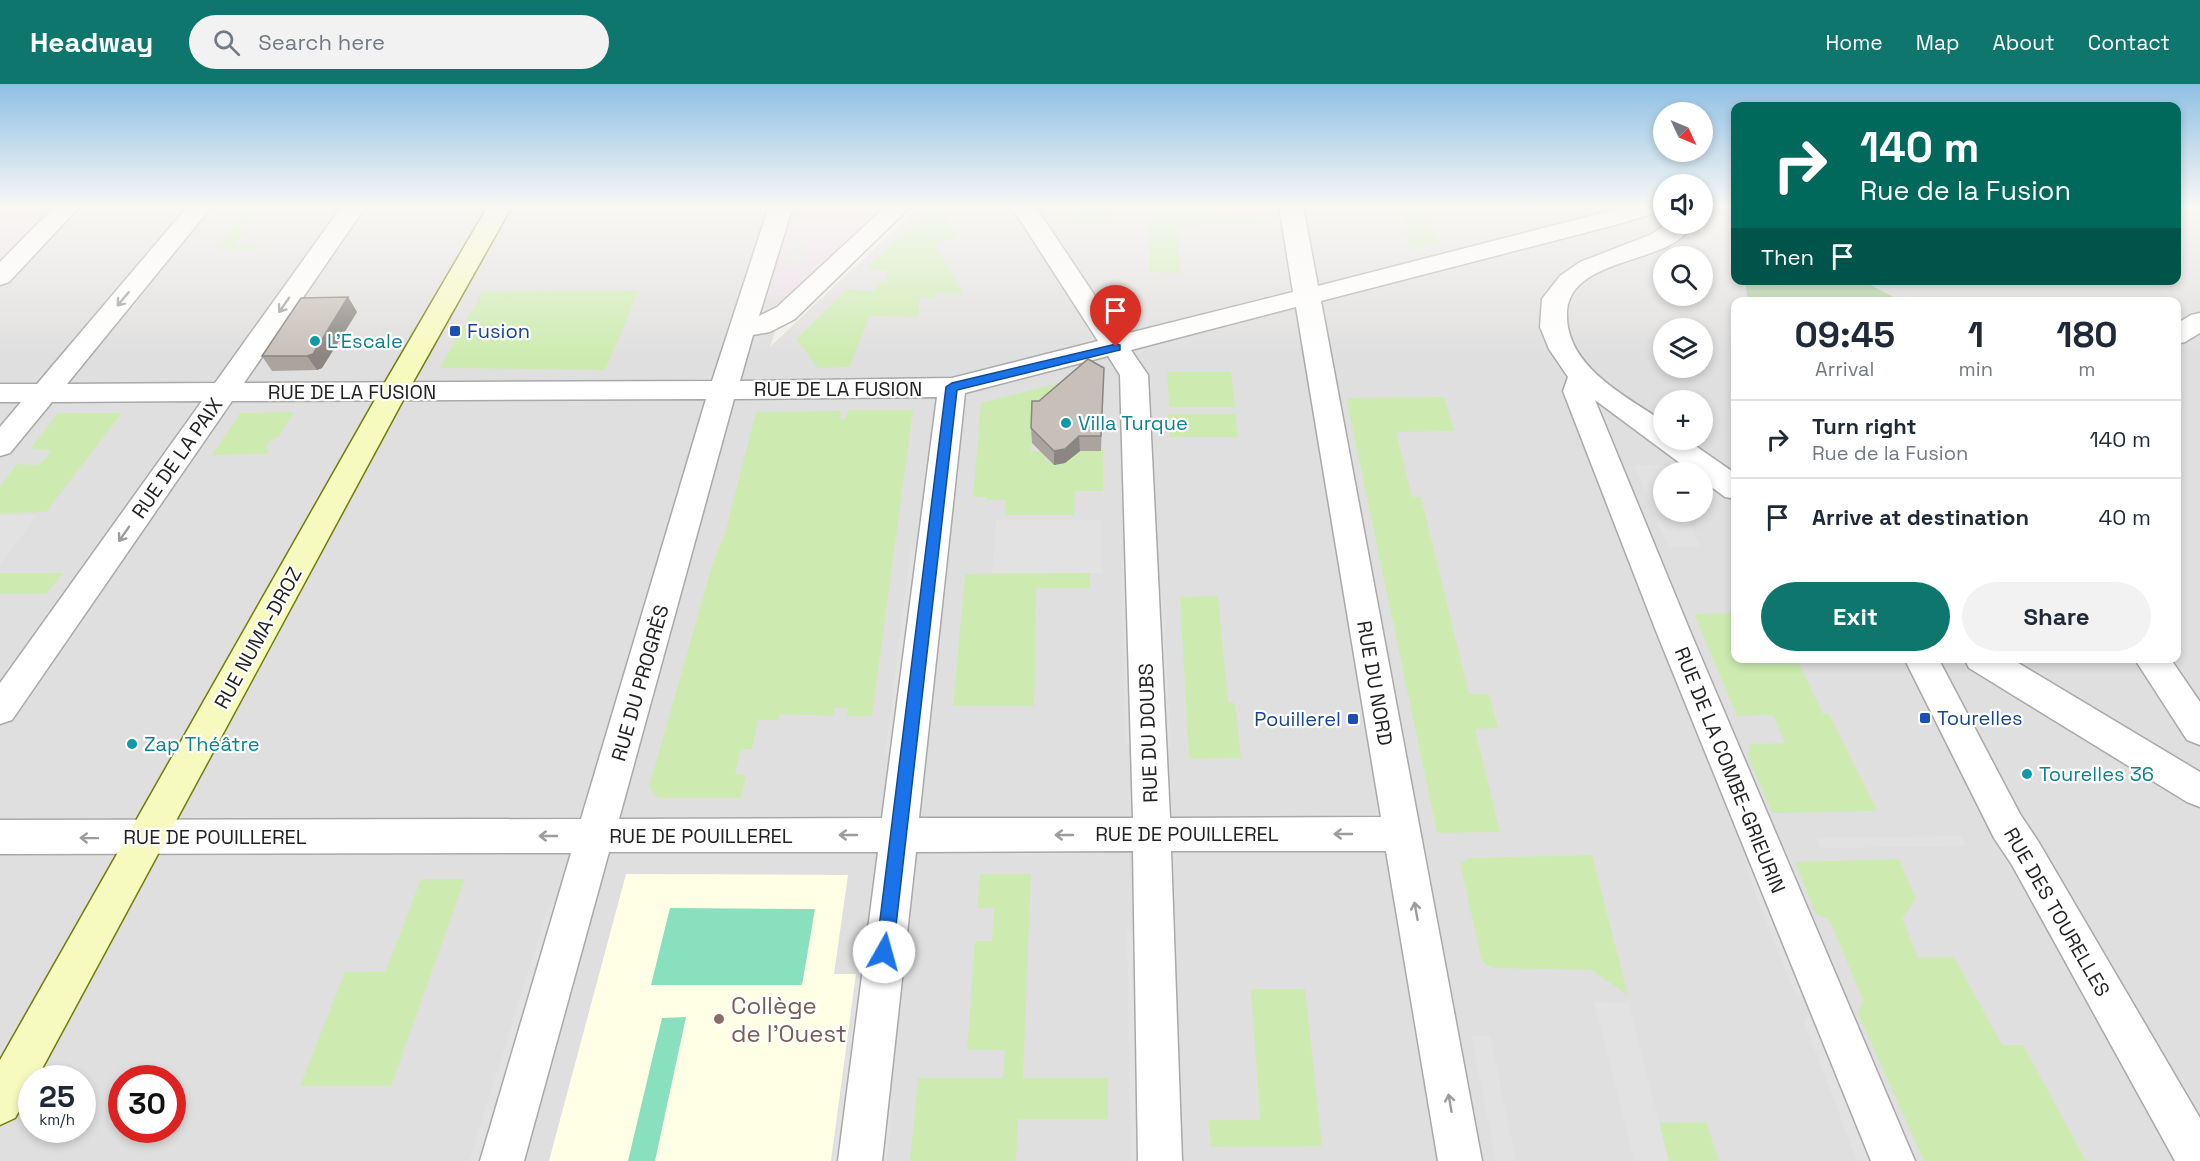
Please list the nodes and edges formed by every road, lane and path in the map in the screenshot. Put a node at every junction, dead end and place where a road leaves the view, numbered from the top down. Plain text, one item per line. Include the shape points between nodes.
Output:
1 (20, 256) edge
2 (158, 256) edge
3 (319, 256) edge
4 (471, 256) edge
5 (765, 256) edge
6 (846, 256) edge
7 (1056, 256) edge
8 (1299, 256) edge
9 (1461, 256) edge
10 (1617, 256) edge
11 (0, 277) edge
12 (1306, 295) junction
13 (2200, 321) edge
14 (743, 329) junction
15 (2181, 333) edge
16 (1116, 347) junction
17 (1582, 377) junction
18 (952, 387) junction
19 (723, 390) junction
20 (394, 391) junction
21 (223, 392) junction
22 (0, 393) edge
23 (45, 393) junction
24 (1653, 429) edge
25 (0, 446) edge
26 (1681, 450) edge
27 (1731, 485) edge
28 (1924, 663) edge
29 (1989, 663) edge
30 (2154, 663) edge
31 (0, 710) edge
32 (2200, 730) edge
33 (2200, 791) edge
34 (1402, 834) junction
35 (1152, 835) junction
36 (597, 836) junction
37 (898, 836) junction
38 (0, 837) edge
39 (148, 838) junction
40 (0, 1103) edge
41 (502, 1161) edge
42 (860, 1161) edge
43 (1160, 1161) edge
44 (1460, 1161) edge
45 (1893, 1161) edge
46 (2200, 1161) edge

1 - 11 street
2 -> 23 street
3 -> 21 street, RUE DE LA PAIX
4 - 20 main road, RUE NUMA-DROZ
5 - 14 street, RUE DU PROGRÈS
6 - 14 street via 786,313 761,326
7 - 16 street, RUE DU DOUBS
8 - 12 street, RUE DU NORD
9 - 12 street, RUE DE LA FUSION
10 - 17 street via 1589,267 1569,281 1555,298 1553,327 1562,349
12 - 16 street, RUE DE LA FUSION
12 - 34 street, RUE DU NORD
13 - 15 street
14 - 19 street, RUE DU PROGRÈS
16 - 18 street, RUE DE LA FUSION
16 - 35 street, RUE DU DOUBS via 1134,375
17 - 24 street
17 - 45 street, RUE DE LA COMBE-GRIEURIN via 1577,391
18 - 19 street, RUE DE LA FUSION
18 - 37 street
19 - 20 street, RUE DE LA FUSION
19 - 36 street, RUE DU PROGRÈS
20 - 21 street, RUE DE LA FUSION
20 - 39 main road, RUE NUMA-DROZ
21 - 23 street, RUE DE LA FUSION
21 -> 31 street, RUE DE LA PAIX
22 - 23 street, RUE DE LA FUSION
23 - 25 street
26 - 27 street
28 - 46 street, RUE DES TOURELLES via 2007,826
29 - 33 street
30 - 32 street
34 -> 35 street, RUE DE POUILLEREL
44 -> 34 street, RUE DU NORD
35 -> 37 street, RUE DE POUILLEREL
35 - 43 street, RUE DU DOUBS
37 -> 36 street, RUE DE POUILLEREL
36 -> 39 street, RUE DE POUILLEREL
36 - 41 street, RUE DU PROGRÈS
37 - 42 street
39 -> 38 street, RUE DE POUILLEREL
39 - 40 main road, RUE NUMA-DROZ

